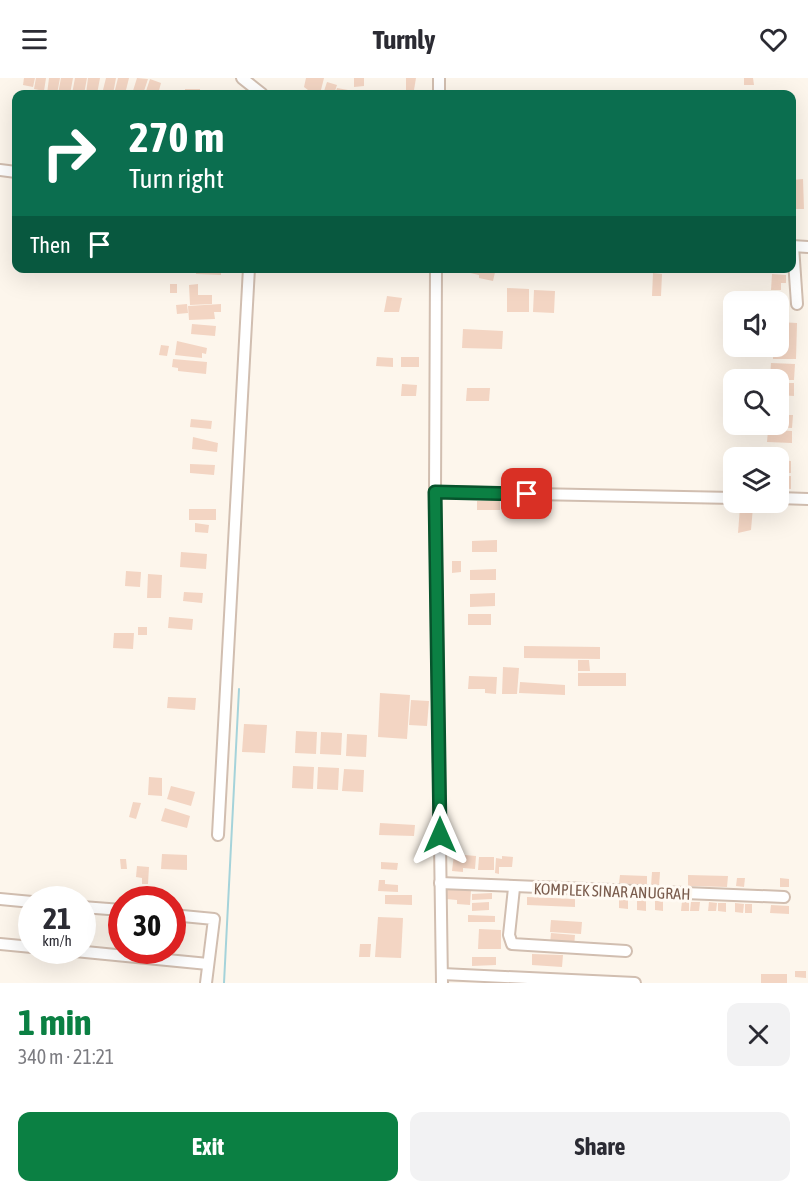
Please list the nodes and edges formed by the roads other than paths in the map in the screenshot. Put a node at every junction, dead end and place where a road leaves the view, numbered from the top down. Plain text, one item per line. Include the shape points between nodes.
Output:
1 (249, 273) edge
2 (436, 273) edge
3 (794, 273) edge
4 (797, 304) dead end
5 (435, 492) junction
6 (723, 498) edge
7 (789, 498) edge
8 (808, 499) edge
9 (218, 835) dead end
10 (440, 883) junction
11 (514, 888) junction
12 (784, 897) dead end
13 (0, 899) edge
14 (18, 901) edge
15 (186, 916) edge
16 (0, 944) edge
17 (18, 946) edge
18 (626, 951) dead end
19 (96, 953) edge
20 (208, 964) junction
21 (442, 979) edge
22 (206, 983) edge
23 (635, 983) edge

1 - 9 street
2 - 5 street
3 - 4 street
5 - 6 street
5 - 10 street
7 - 8 street
10 - 11 street, KOMPLEK SINAR ANUGRAH via 503,884
10 - 21 street
11 - 12 street, KOMPLEK SINAR ANUGRAH
11 - 18 street via 508,935 512,945
13 - 14 street
15 - 20 street via 214,919
16 - 17 street
19 - 20 street
20 - 22 street
21 - 23 street

